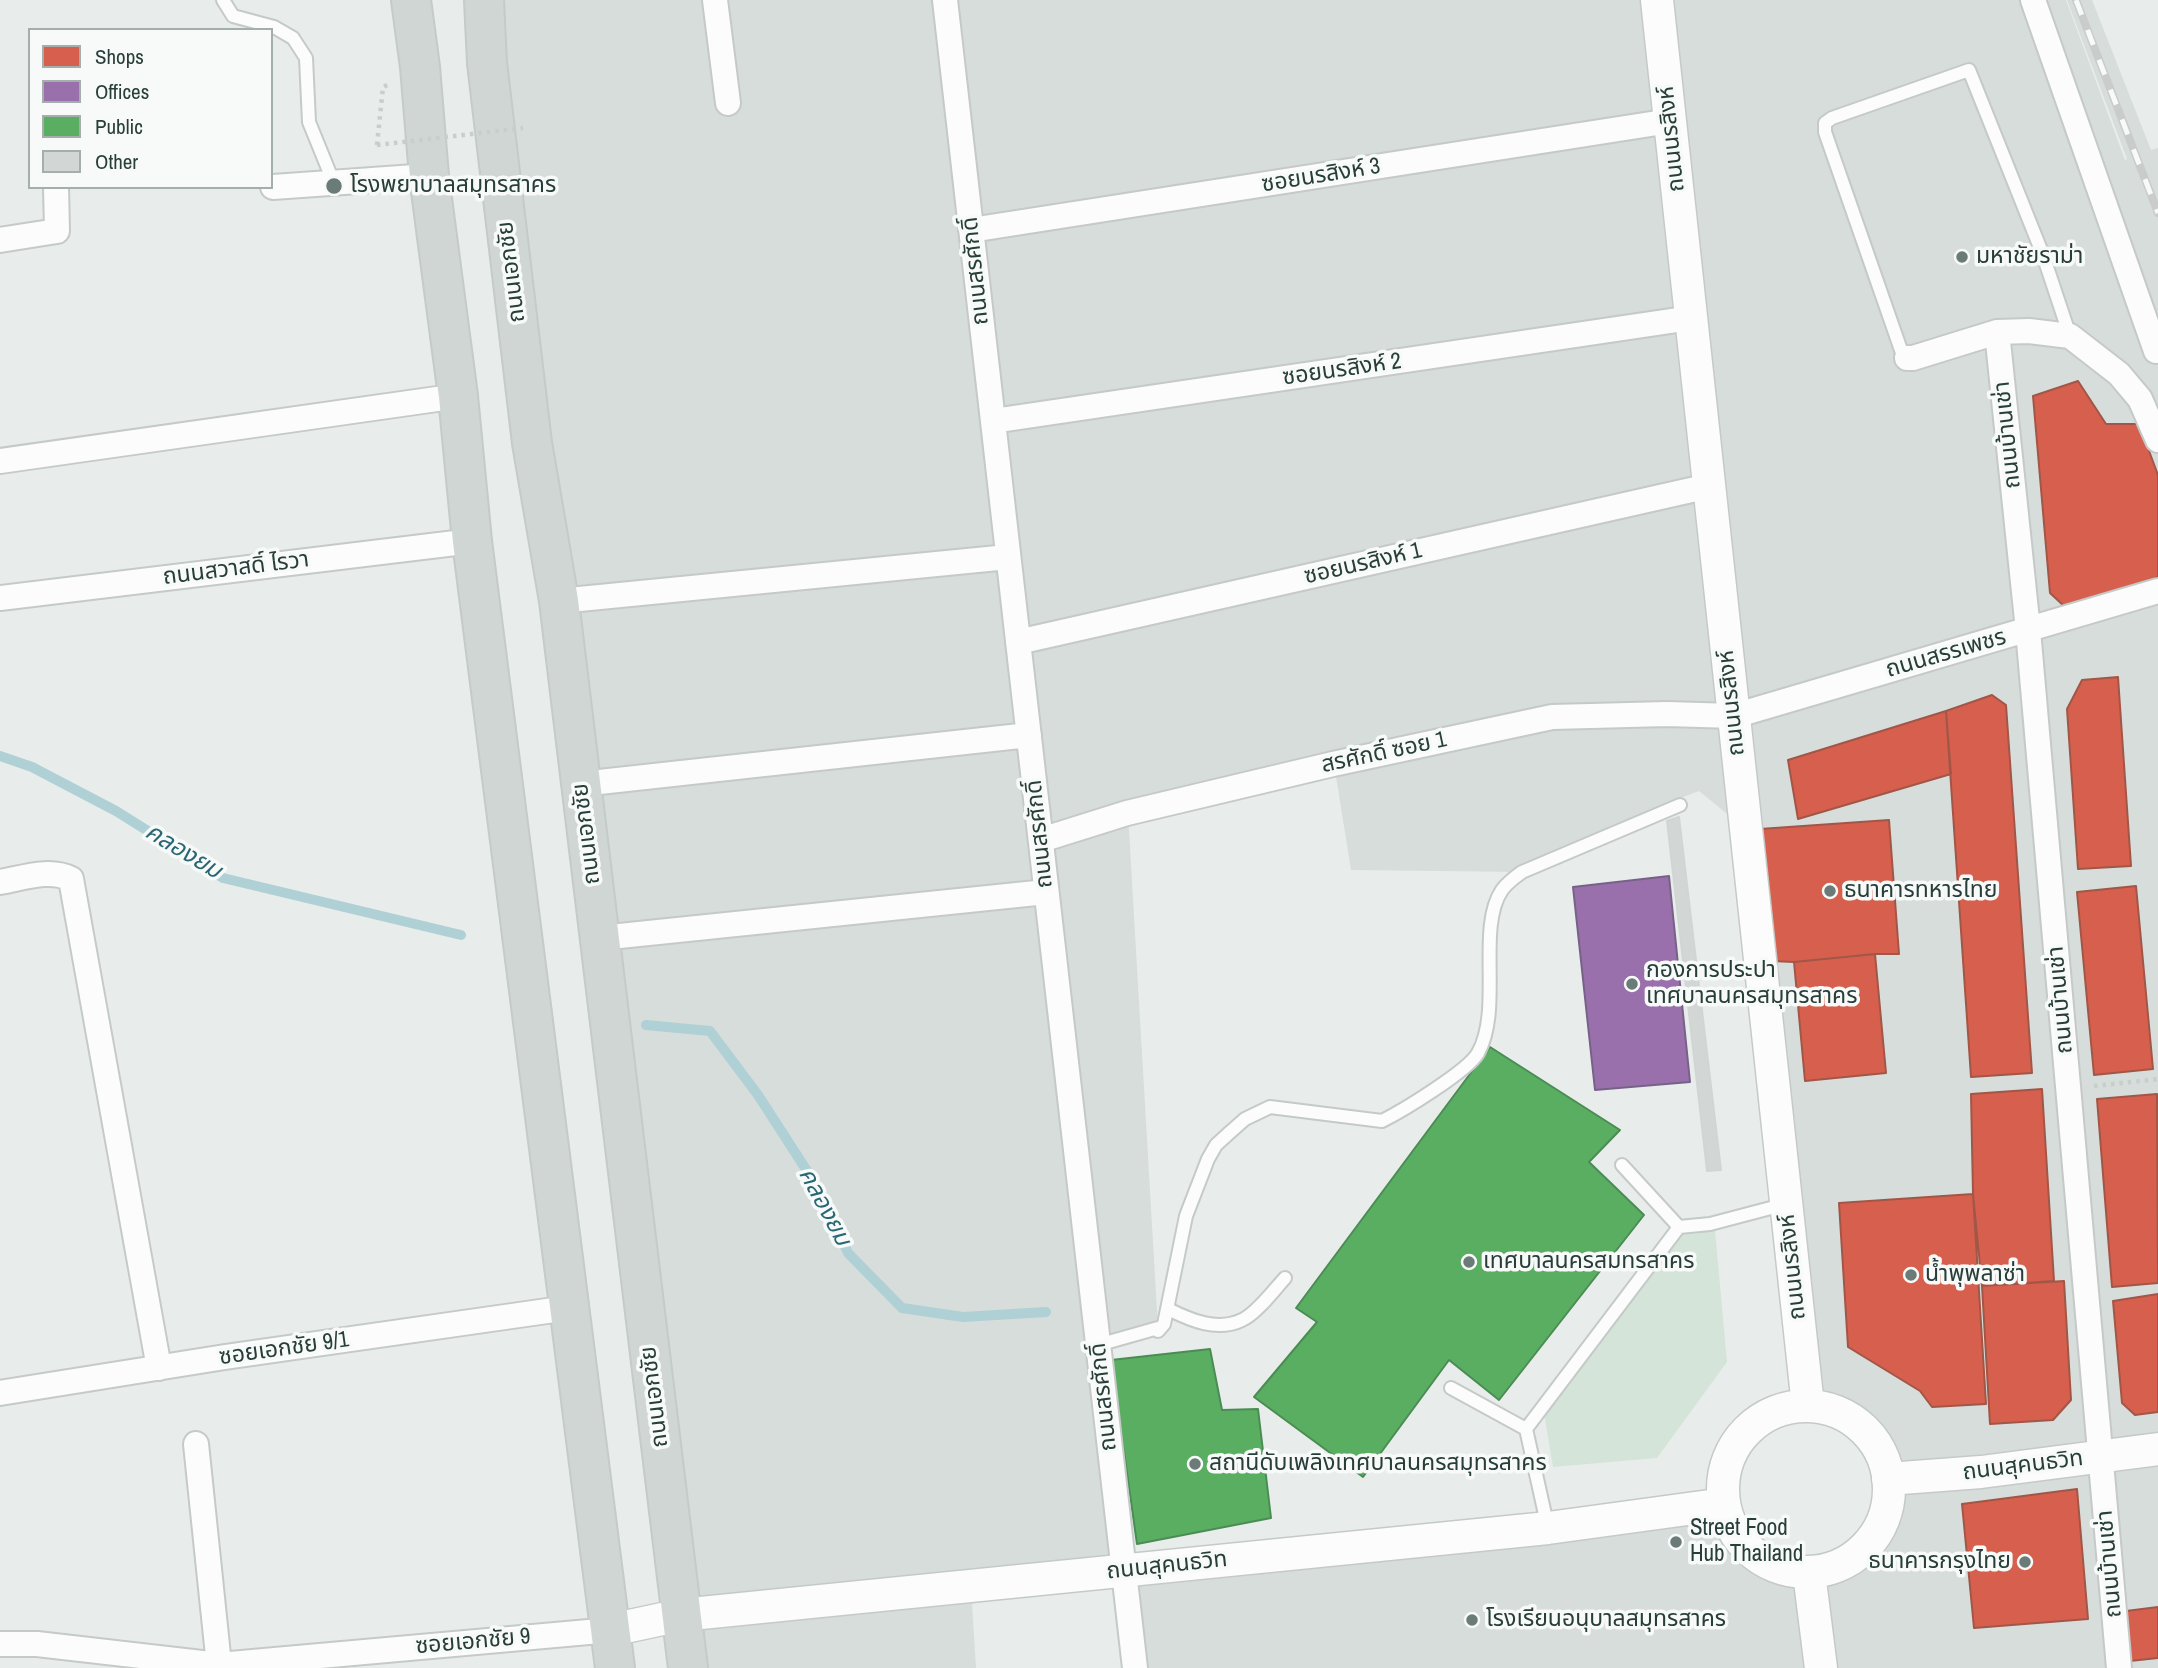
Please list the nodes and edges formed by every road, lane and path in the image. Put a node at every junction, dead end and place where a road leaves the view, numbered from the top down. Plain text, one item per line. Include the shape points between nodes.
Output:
1 (223, 0) edge
2 (411, 0) edge
3 (484, 0) edge
4 (715, 0) edge
5 (945, 0) edge
6 (1657, 0) edge
7 (2033, 0) edge
8 (728, 103) dead end
9 (1670, 121) junction
10 (523, 128) dead end
11 (377, 145) dead end
12 (429, 176) junction
13 (333, 181) junction
14 (273, 187) edge
15 (56, 189) edge
16 (971, 230) junction
17 (0, 240) edge
18 (1691, 318) junction
19 (1997, 332) junction
20 (2070, 336) junction
21 (2156, 351) dead end
22 (1907, 358) joint
23 (458, 396) junction
24 (2149, 420) edge
25 (993, 421) junction
26 (0, 461) edge
27 (1709, 486) junction
28 (472, 541) junction
29 (1008, 557) junction
30 (2158, 591) edge
31 (0, 598) edge
32 (559, 601) junction
33 (2028, 630) junction
34 (1018, 642) junction
35 (1734, 716) junction
36 (1029, 736) junction
37 (581, 784) junction
38 (1680, 805) dead end
39 (1041, 840) junction
40 (0, 882) edge
41 (1046, 892) junction
42 (600, 939) junction
43 (2158, 1079) edge
44 (2068, 1090) junction
45 (1622, 1165) dead end
46 (1786, 1204) junction
47 (1679, 1227) junction
48 (1285, 1278) dead end
49 (568, 1308) junction
50 (1168, 1309) junction
51 (1098, 1345) junction
52 (159, 1368) junction
53 (1451, 1388) dead end
54 (0, 1393) edge
55 (1808, 1406) junction
56 (1526, 1429) junction
57 (196, 1444) dead end
58 (2158, 1449) edge
59 (2101, 1456) junction
60 (1888, 1479) junction
61 (1724, 1504) junction
62 (1548, 1528) junction
63 (1124, 1570) junction
64 (1809, 1573) junction
65 (681, 1615) junction
66 (611, 1630) junction
67 (0, 1644) edge
68 (219, 1665) junction
69 (615, 1668) edge
70 (688, 1668) edge
71 (1135, 1668) edge
72 (1821, 1668) edge
73 (2119, 1668) edge

1 - 13 lane via 233,16 274,27 293,38 306,58 309,122
2 - 12 main road
3 - 32 main road, ถนนเอกชัย via 487,63 531,429
4 - 8 street
5 - 16 street, ถนนสรศักดิ์
6 - 9 street, ถนนนรสิงห์
7 - 21 street
9 - 16 street, ซอยนรสิงห์ 3
9 - 18 street, ถนนนรสิงห์
10 - 11 path, bridge
12 - 13 street
12 - 23 main road
13 - 14 street
15 - 17 street via 57,231
16 - 25 street, ถนนสรศักดิ์
18 - 25 street, ซอยนรสิงห์ 2
18 - 27 street, ถนนนรสิงห์
19 - 20 street
19 - 22 street
19 - 33 street, ถนนบ้านเช่า
20 - 22 lane via 2043,255 1969,70 1825,123
20 - 24 street via 2119,374
23 - 26 street
23 - 28 main road
25 - 29 street, ถนนสรศักดิ์
27 - 34 street, ซอยนรสิงห์ 1
27 - 35 street, ถนนนรสิงห์
28 - 31 street, ถนนสวาสดิ์ ไรวา
28 - 49 main road
29 - 32 street
29 - 34 street, ถนนสรศักดิ์
30 - 33 street, ถนนสรรเพชร
32 - 37 main road, ถนนเอกชัย
33 - 35 street, ถนนสรรเพชร
33 - 44 street, ถนนบ้านเช่า
34 - 36 street, ถนนสรศักดิ์
35 - 39 street, สรศักดิ์ ซอย 1 via 1552,717 1140,810
35 - 46 street, ถนนนรสิงห์
36 - 37 street
36 - 39 street, ถนนสรศักดิ์
37 - 42 main road, ถนนเอกชัย
38 - 50 lane via 1522,872 1504,887 1492,911 1485,1035 1478,1054 1463,1068 1382,1121 1270,1107 1245,1119 1216,1145 1186,1216
39 - 41 street, ถนนสรศักดิ์
40 - 52 street via 50,873 71,879
41 - 42 street
41 - 51 street, ถนนสรศักดิ์
42 - 65 main road, ถนนเอกชัย
43 - 44 path
44 - 59 street, ถนนบ้านเช่า
45 - 47 lane
46 - 47 lane
46 - 55 street, ถนนนรสิงห์
47 - 56 lane
48 - 50 lane via 1241,1321 1210,1325
49 - 52 street, ซอยเอกชัย 9/1
49 - 66 main road
50 - 51 lane via 1158,1331
51 - 63 street, ถนนสรศักดิ์
52 - 54 street, ซอยเอกชัย 9/1
53 - 56 lane
55 - 60 street via 1846,1416 1861,1428 1874,1442
55 - 61 street via 1783,1409 1742,1435 1723,1480
56 - 62 lane
57 - 68 street
58 - 59 street, ถนนสุคนธวิท
59 - 60 street, ถนนสุคนธวิท
59 - 73 street, ถนนบ้านเช่า
60 - 64 street via 1882,1522 1870,1541 1834,1568
61 - 62 street, ถนนสุคนธวิท
61 - 64 street via 1739,1539 1752,1553 1777,1567
62 - 63 street, ถนนสุคนธวิท
63 - 65 street, ถนนสุคนธวิท
63 - 71 street, ถนนสรศักดิ์
64 - 72 street
65 - 66 street, ถนนสุคนธวิท
65 - 70 main road, ถนนเอกชัย
66 - 68 street, ซอยเอกชัย 9
66 - 69 main road
67 - 68 street, ซอยเอกชัย 9 via 37,1643

